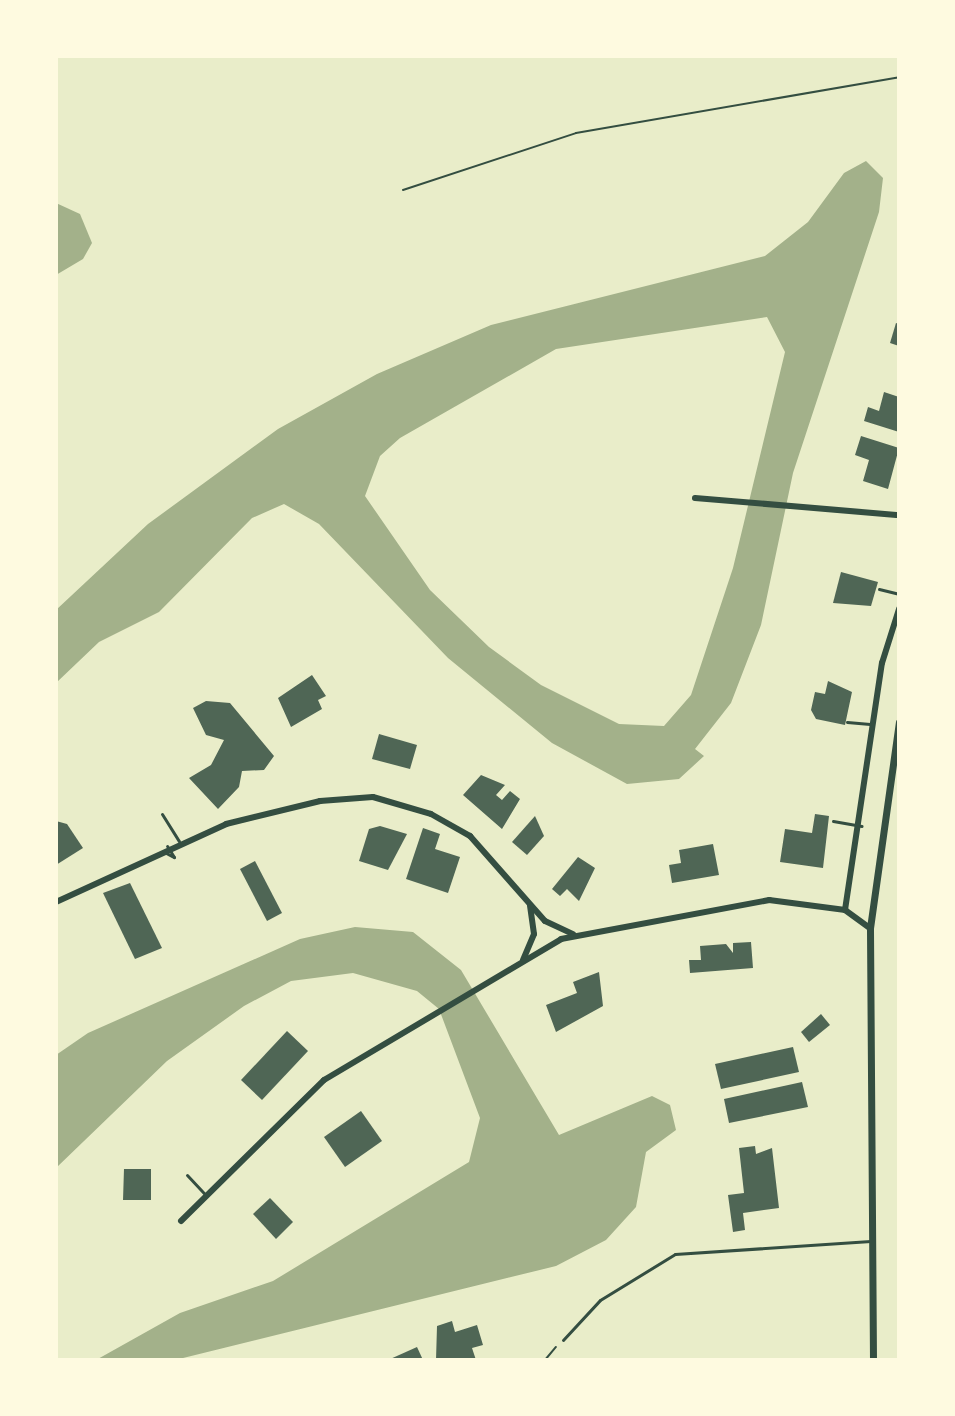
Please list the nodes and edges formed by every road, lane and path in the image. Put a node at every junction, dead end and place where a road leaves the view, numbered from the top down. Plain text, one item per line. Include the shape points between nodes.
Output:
1 (899, 77) edge
2 (403, 190) dead end
3 (695, 498) dead end
4 (899, 515) edge
5 (879, 589) dead end
6 (899, 594) edge
7 (899, 609) edge
8 (847, 722) dead end
9 (899, 722) edge
10 (874, 725) junction
11 (162, 814) dead end
12 (833, 821) dead end
13 (862, 826) junction
14 (179, 841) junction
15 (56, 902) edge
16 (530, 904) junction
17 (845, 910) junction
18 (870, 928) junction
19 (601, 932) junction
20 (522, 963) junction
21 (187, 1175) dead end
22 (205, 1194) junction
23 (181, 1221) dead end
24 (871, 1241) junction
25 (563, 1340) joint
26 (545, 1360) edge
27 (873, 1360) edge

1 - 2 path via 576,133
3 - 4 street
5 - 6 lane
7 - 10 street
8 - 10 lane
9 - 18 street
10 - 13 street
11 - 14 lane
12 - 13 lane
13 - 17 street
14 - 15 street
14 - 16 street via 320,801 390,799 470,836
16 - 19 street via 562,932
16 - 20 street via 534,934
17 - 18 street
17 - 19 street via 739,901
18 - 24 street
19 - 20 street via 561,939
20 - 22 street via 324,1080
21 - 22 lane
22 - 23 street
24 - 25 lane via 675,1254 600,1300
24 - 27 street
25 - 26 path

